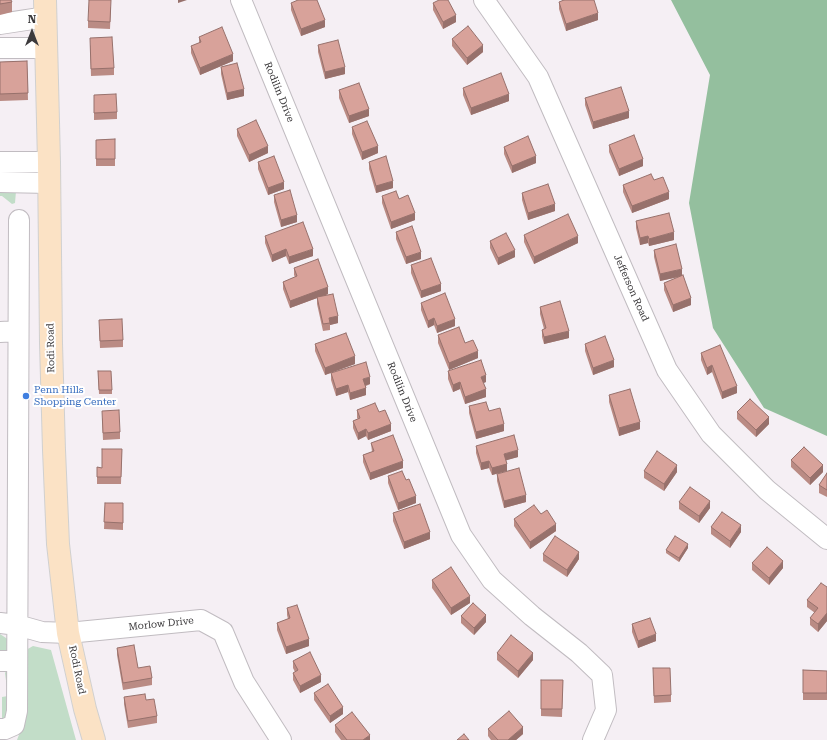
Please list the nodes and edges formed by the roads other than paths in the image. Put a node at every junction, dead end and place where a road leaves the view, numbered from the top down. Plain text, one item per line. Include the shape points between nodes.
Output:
1 (241, 0) edge
2 (484, 0) edge
3 (46, 8) edge
4 (0, 24) edge
5 (0, 48) edge
6 (47, 48) junction
7 (0, 162) edge
8 (49, 172) junction
9 (0, 182) edge
10 (19, 220) dead end
11 (9, 332) edge
12 (827, 539) edge
13 (8, 624) edge
14 (68, 633) junction
15 (8, 661) edge
16 (0, 729) edge
17 (94, 740) edge
18 (281, 740) edge
19 (593, 740) edge

1 - 19 street, Rodilin Drive via 461,536 492,580 602,675 606,710
2 - 12 street, Jefferson Road via 538,77 667,370 711,434 767,490
3 - 4 street
3 - 6 main road, Rodi Road
5 - 6 street
6 - 8 main road, Rodi Road
7 - 8 street
8 - 9 street
8 - 14 main road, Rodi Road via 54,450 58,544
10 - 11 street
11 - 13 street
13 - 14 street, Morlow Drive via 42,632
13 - 15 street
14 - 17 main road, Rodi Road
14 - 18 street, Morlow Drive via 201,620 223,632 244,682
15 - 16 street via 17,711 14,725

